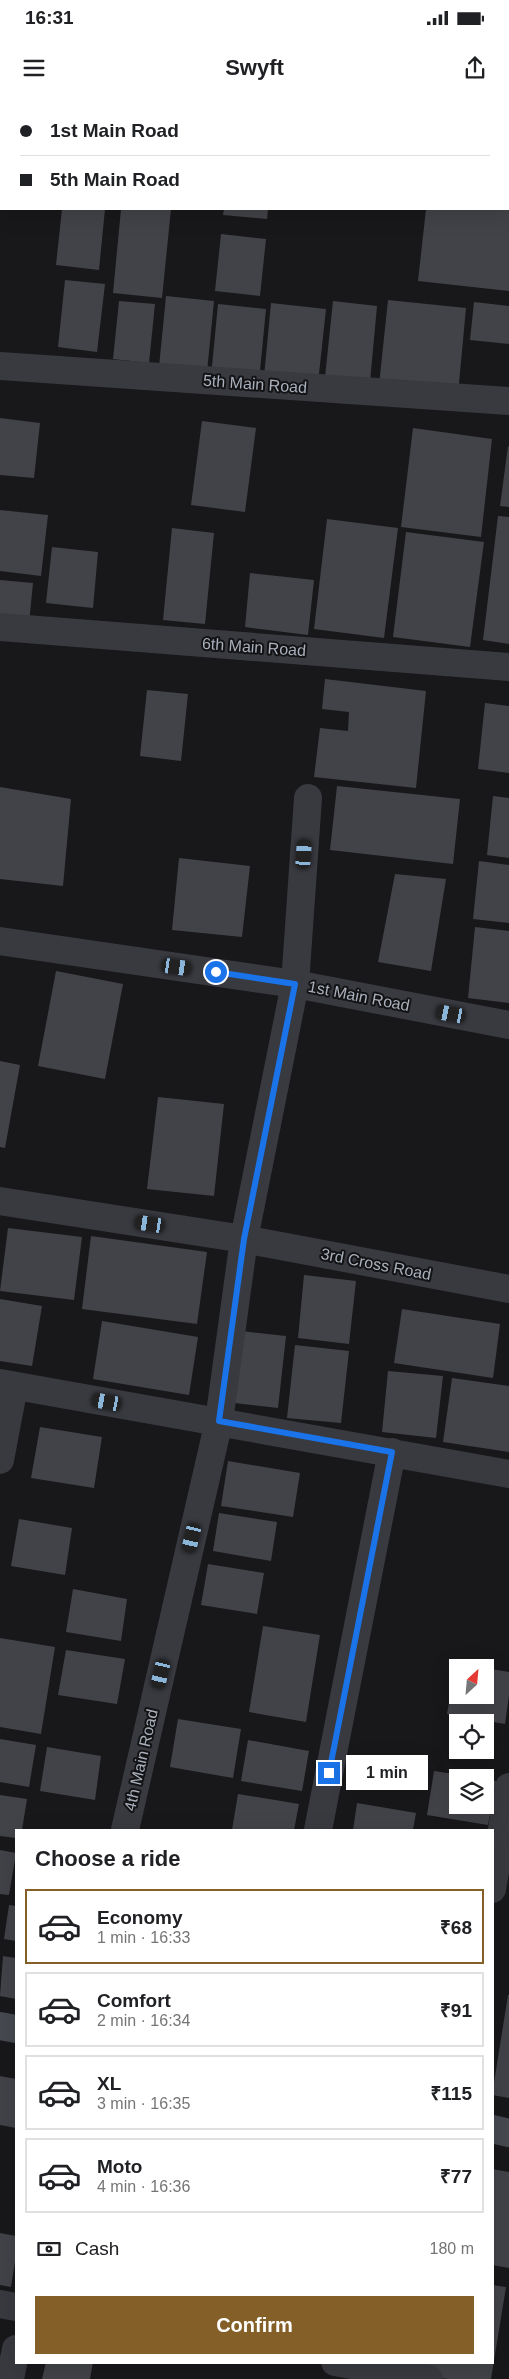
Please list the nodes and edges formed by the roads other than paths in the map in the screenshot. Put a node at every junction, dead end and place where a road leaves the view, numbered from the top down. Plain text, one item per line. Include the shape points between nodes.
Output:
1 (0, 366) edge
2 (509, 401) edge
3 (0, 627) edge
4 (509, 667) edge
5 (308, 798) dead end
6 (0, 941) edge
7 (295, 984) junction
8 (509, 1025) edge
9 (0, 1201) edge
10 (244, 1239) junction
11 (509, 1289) edge
12 (7, 1384) edge
13 (219, 1421) junction
14 (392, 1452) junction
15 (0, 1460) edge
16 (509, 1474) edge
17 (509, 1787) edge
18 (125, 1829) edge
19 (318, 1829) edge
20 (494, 1877) edge
21 (0, 2026) edge
22 (15, 2029) edge
23 (494, 2129) edge
24 (509, 2133) edge
25 (0, 2304) edge
26 (15, 2307) edge
27 (15, 2354) edge
28 (346, 2364) edge
29 (10, 2379) edge
30 (429, 2379) edge

1 - 2 street, 5th Main Road
3 - 4 street, 6th Main Road
5 - 7 street, 4th Main Road
6 - 7 street, 1st Main Road
7 - 8 street, 1st Main Road
7 - 10 street, 4th Main Road
9 - 10 street, 3rd Cross Road
10 - 11 street, 3rd Cross Road
10 - 13 street, 4th Main Road
12 - 13 street
12 - 15 street
13 - 14 street
13 - 18 street, 4th Main Road
14 - 16 street
14 - 19 street
17 - 20 street
21 - 22 street
23 - 24 street
25 - 26 street
27 - 29 street
28 - 30 street

